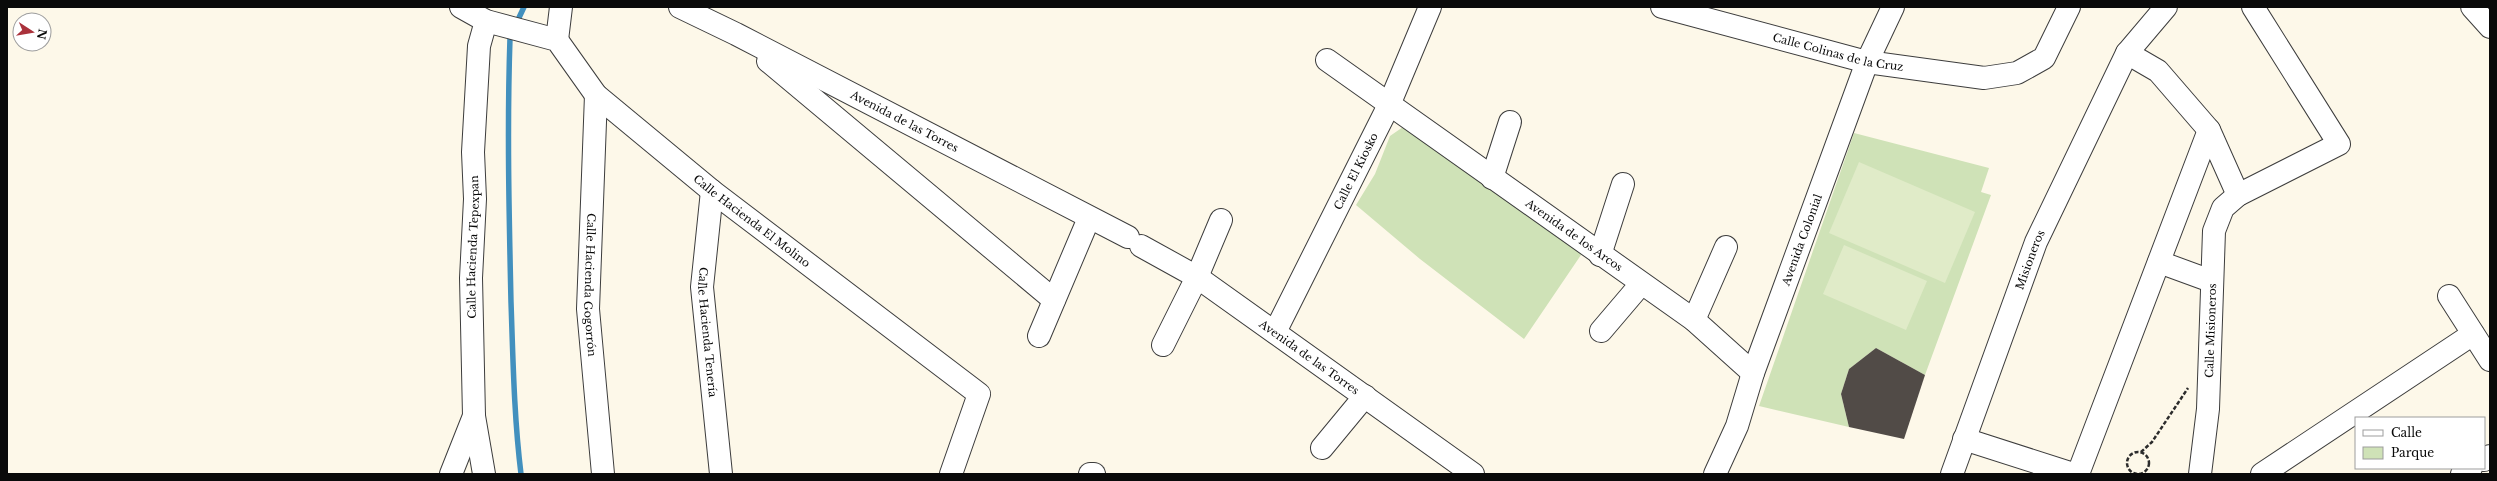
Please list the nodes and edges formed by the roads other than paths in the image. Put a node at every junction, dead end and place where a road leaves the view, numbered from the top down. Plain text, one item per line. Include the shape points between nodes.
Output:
1 (461, 7) edge
2 (561, 7) edge
3 (680, 7) edge
4 (1430, 7) edge
5 (1662, 7) edge
6 (1893, 7) edge
7 (2069, 7) edge
8 (2166, 7) edge
9 (2253, 7) edge
10 (2472, 7) edge
11 (1719, 14) edge
12 (486, 21) junction
13 (2490, 26) edge
14 (736, 34) junction
15 (557, 40) junction
16 (2127, 53) junction
17 (1327, 60) dead end
18 (1867, 62) junction
19 (596, 95) junction
20 (1389, 105) junction
21 (1510, 122) dead end
22 (2209, 130) junction
23 (1492, 178) junction
24 (1623, 184) dead end
25 (712, 191) junction
26 (2238, 195) junction
27 (1089, 218) junction
28 (1221, 220) dead end
29 (1726, 246) dead end
30 (1600, 255) junction
31 (2159, 262) junction
32 (1197, 277) junction
33 (2211, 281) junction
34 (1641, 284) junction
35 (2449, 296) dead end
36 (1054, 300) junction
37 (1694, 320) junction
38 (1601, 331) dead end
39 (1275, 332) junction
40 (2473, 334) junction
41 (1039, 336) dead end
42 (1163, 345) dead end
43 (2490, 360) edge
44 (1753, 373) junction
45 (1365, 396) junction
46 (474, 416) junction
47 (1964, 439) junction
48 (1322, 448) dead end
49 (1464, 471) edge
50 (451, 474) edge
51 (484, 474) edge
52 (603, 474) edge
53 (721, 474) edge
54 (951, 474) edge
55 (1090, 474) edge
56 (1094, 474) edge
57 (1715, 474) edge
58 (1952, 474) edge
59 (2074, 474) edge
60 (2078, 474) edge
61 (2200, 474) edge
62 (2262, 474) edge

1 - 12 street
2 - 15 street
3 - 14 street, Avenida de las Torres
4 - 20 street, Calle El Kiosko
5 - 11 street, Calle Colinas de la Cruz
6 - 18 street, Avenida Colonial
7 - 18 street, Calle Colinas de la Cruz via 2044,58 2017,73 1984,78
8 - 16 street, Misioneros
9 - 26 street via 2339,144
10 - 13 street
11 - 18 street, Calle Colinas de la Cruz
12 - 15 street
12 - 46 street, Calle Hacienda Tepexpan via 479,46 473,152 475,199 471,285
14 - 27 street, Avenida de las Torres
14 - 36 street
15 - 19 street, Calle Hacienda El Molino
16 - 22 street via 2158,71
16 - 47 street, Misioneros via 2036,242
17 - 20 street, Avenida de los Arcos
18 - 44 street, Avenida Colonial
19 - 25 street, Calle Hacienda El Molino
19 - 52 street, Calle Hacienda Gogorrón via 588,309
20 - 23 street, Avenida de los Arcos
20 - 39 street, Calle El Kiosko
21 - 23 street
22 - 26 street
22 - 31 street
23 - 30 street, Avenida de los Arcos
24 - 30 street
25 - 53 street, Calle Hacienda Tenería via 702,287
25 - 54 street, Calle Hacienda El Molino via 979,394
26 - 33 street, Calle Misioneros via 2223,208 2214,231
27 - 32 street, Avenida de las Torres
27 - 36 street
28 - 32 street
29 - 37 street
30 - 34 street, Avenida de los Arcos
31 - 33 street
31 - 60 street
32 - 39 street, Avenida de las Torres
32 - 42 street
33 - 61 street, Calle Misioneros via 2208,409
34 - 37 street, Avenida de los Arcos
34 - 38 street
35 - 40 street
36 - 41 street
37 - 44 street, Avenida de los Arcos
39 - 45 street, Avenida de las Torres
40 - 43 street
40 - 62 street
44 - 57 street, Avenida Colonial via 1738,426
45 - 48 street
45 - 49 street, Avenida de las Torres
46 - 50 street
46 - 51 street, Calle Hacienda Tepexpan
47 - 58 street, Misioneros
47 - 59 street
55 - 56 street

